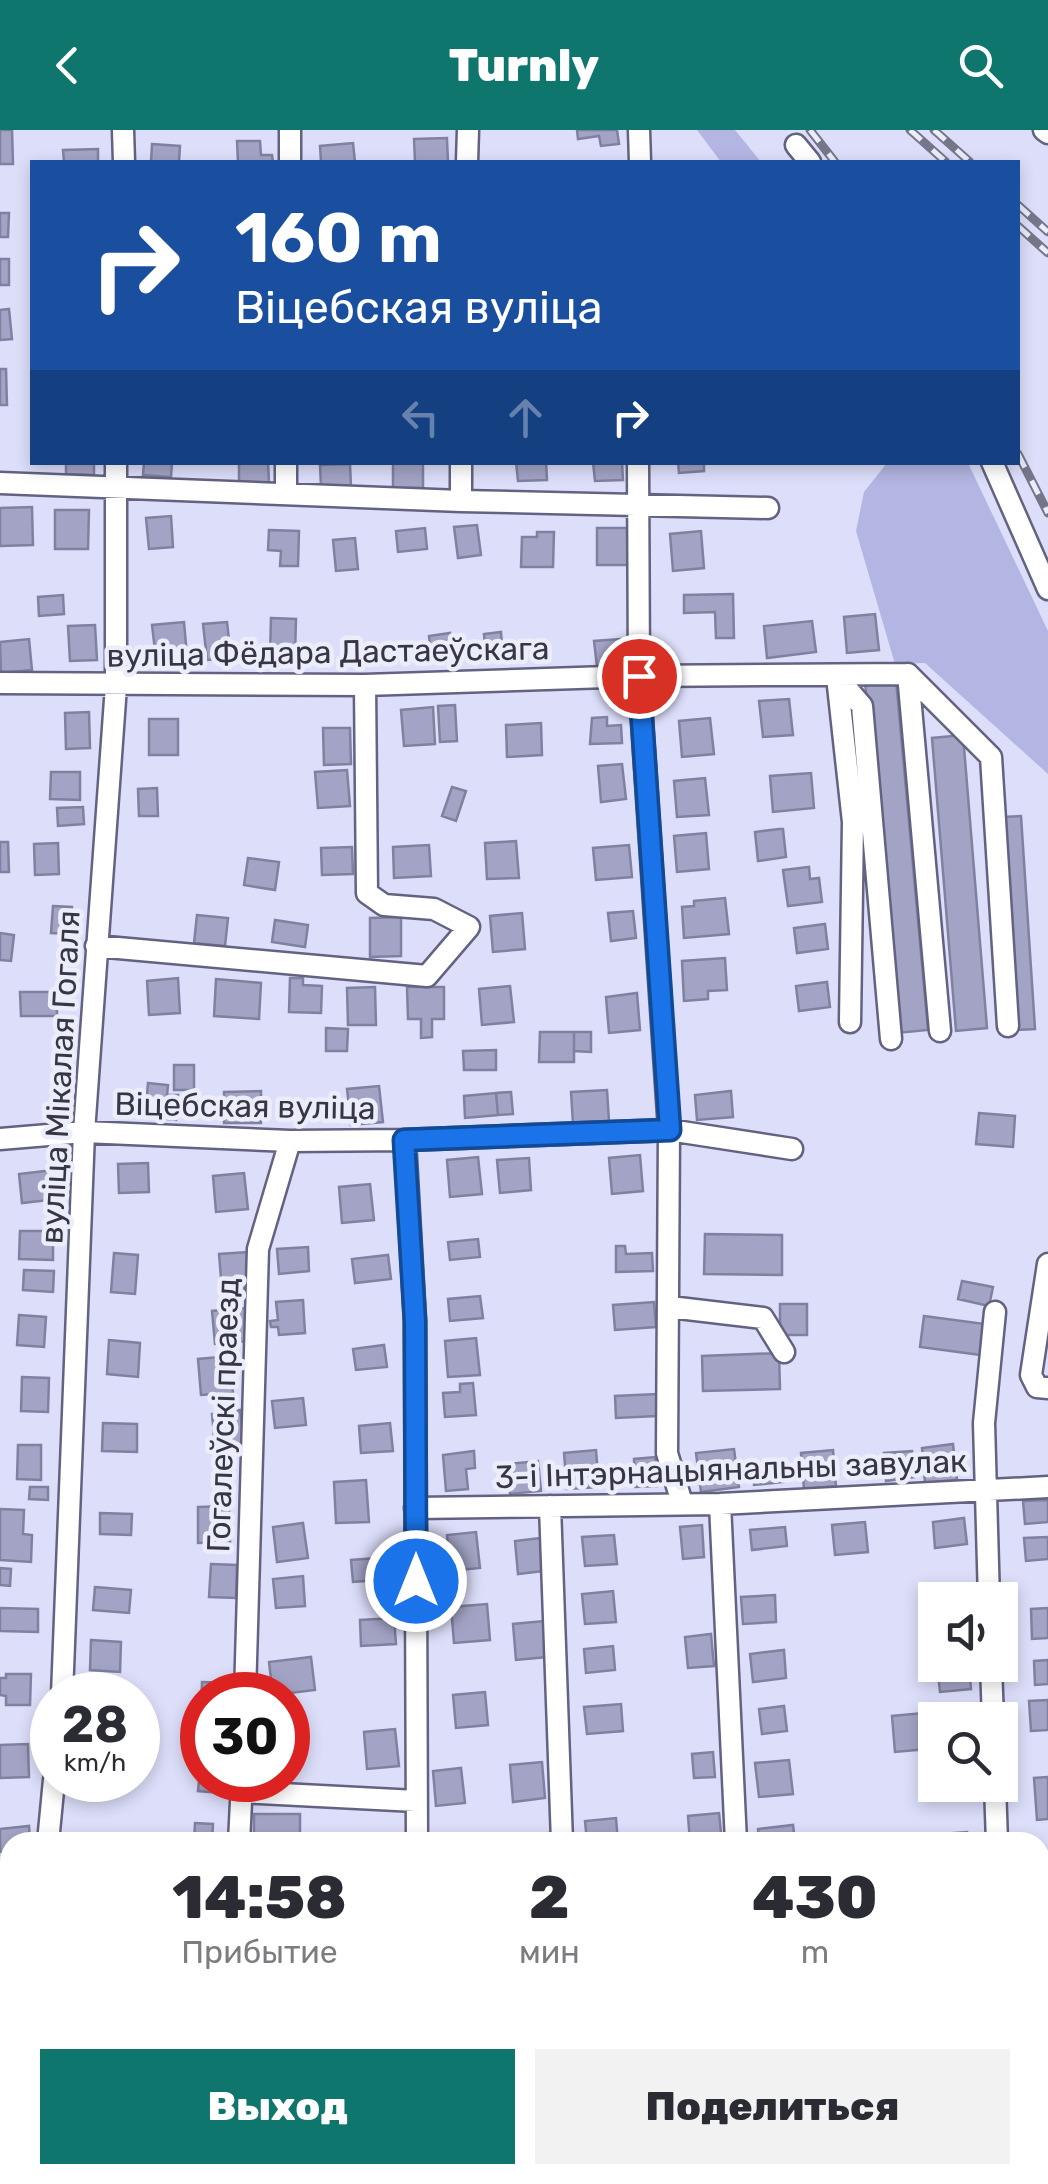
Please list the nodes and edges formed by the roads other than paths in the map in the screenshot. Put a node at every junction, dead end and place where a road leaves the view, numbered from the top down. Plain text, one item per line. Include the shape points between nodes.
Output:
1 (124, 130) edge
2 (290, 130) edge
3 (468, 130) edge
4 (639, 130) edge
5 (796, 145) dead end
6 (124, 160) edge
7 (290, 160) edge
8 (468, 160) edge
9 (640, 160) edge
10 (808, 160) edge
11 (116, 465) edge
12 (286, 465) edge
13 (461, 465) edge
14 (638, 465) edge
15 (993, 465) edge
16 (0, 483) edge
17 (115, 488) junction
18 (286, 493) junction
19 (460, 501) junction
20 (637, 504) junction
21 (768, 508) dead end
22 (1048, 589) edge
23 (908, 674) junction
24 (639, 676) junction
25 (837, 677) junction
26 (0, 684) edge
27 (116, 686) junction
28 (365, 686) junction
29 (96, 946) junction
30 (850, 1022) dead end
31 (1008, 1026) dead end
32 (940, 1031) dead end
33 (891, 1039) dead end
34 (670, 1130) junction
35 (84, 1132) junction
36 (0, 1138) edge
37 (290, 1140) junction
38 (404, 1140) junction
39 (792, 1150) dead end
40 (1048, 1264) edge
41 (670, 1307) junction
42 (995, 1312) dead end
43 (784, 1352) dead end
44 (1048, 1388) edge
45 (1048, 1487) edge
46 (985, 1490) junction
47 (682, 1502) junction
48 (720, 1504) junction
49 (550, 1506) junction
50 (415, 1508) junction
51 (988, 1582) edge
52 (63, 1672) edge
53 (246, 1672) edge
54 (310, 1792) edge
55 (416, 1801) junction
56 (52, 1802) edge
57 (241, 1802) edge
58 (996, 1802) edge
59 (49, 1832) edge
60 (240, 1832) edge
61 (417, 1832) edge
62 (562, 1832) edge
63 (736, 1832) edge
64 (997, 1832) edge

1 - 6 street
2 - 7 street
3 - 8 street
4 - 9 street
5 - 10 street
11 - 17 street, вуліца Мікалая Гогаля
12 - 18 street
13 - 19 street
14 - 20 street
15 - 22 street
16 - 17 street
17 - 18 street
17 - 27 street, вуліца Мікалая Гогаля
18 - 19 street
19 - 20 street
20 - 21 street
20 - 24 street
23 - 25 street, вуліца Фёдара Дастаеўскага
23 - 31 street via 991,757
23 - 32 street
24 - 25 street, вуліца Фёдара Дастаеўскага
24 - 28 street, вуліца Фёдара Дастаеўскага
24 - 34 street
25 - 30 street via 852,822
25 - 33 street via 862,706
26 - 27 street, вуліца Фёдара Дастаеўскага
27 - 28 street, вуліца Фёдара Дастаеўскага
27 - 29 street, вуліца Мікалая Гогаля
28 - 29 street via 367,893 384,905 434,908 469,927 426,976
29 - 35 street, вуліца Мікалая Гогаля
34 - 38 street, Віцебская вуліца
34 - 39 street, Віцебская вуліца
34 - 41 street
35 - 36 street, Віцебская вуліца
35 - 37 street, Віцебская вуліца
35 - 52 street, вуліца Мікалая Гогаля
37 - 38 street, Віцебская вуліца
37 - 53 street, Гогалеўскі праезд via 258,1249
38 - 50 street via 415,1321
40 - 44 street via 1030,1375 1037,1388
41 - 43 street via 762,1318
41 - 47 street via 667,1453
42 - 46 street
45 - 46 street, 3-і Інтэрнацыянальны завулак
46 - 48 street, 3-і Інтэрнацыянальны завулак
46 - 51 street
47 - 48 street, 3-і Інтэрнацыянальны завулак
47 - 49 street, 3-і Інтэрнацыянальны завулак
48 - 63 street
49 - 50 street, 3-і Інтэрнацыянальны завулак
49 - 62 street
50 - 55 street
54 - 55 street
55 - 61 street
56 - 59 street
57 - 60 street
58 - 64 street

